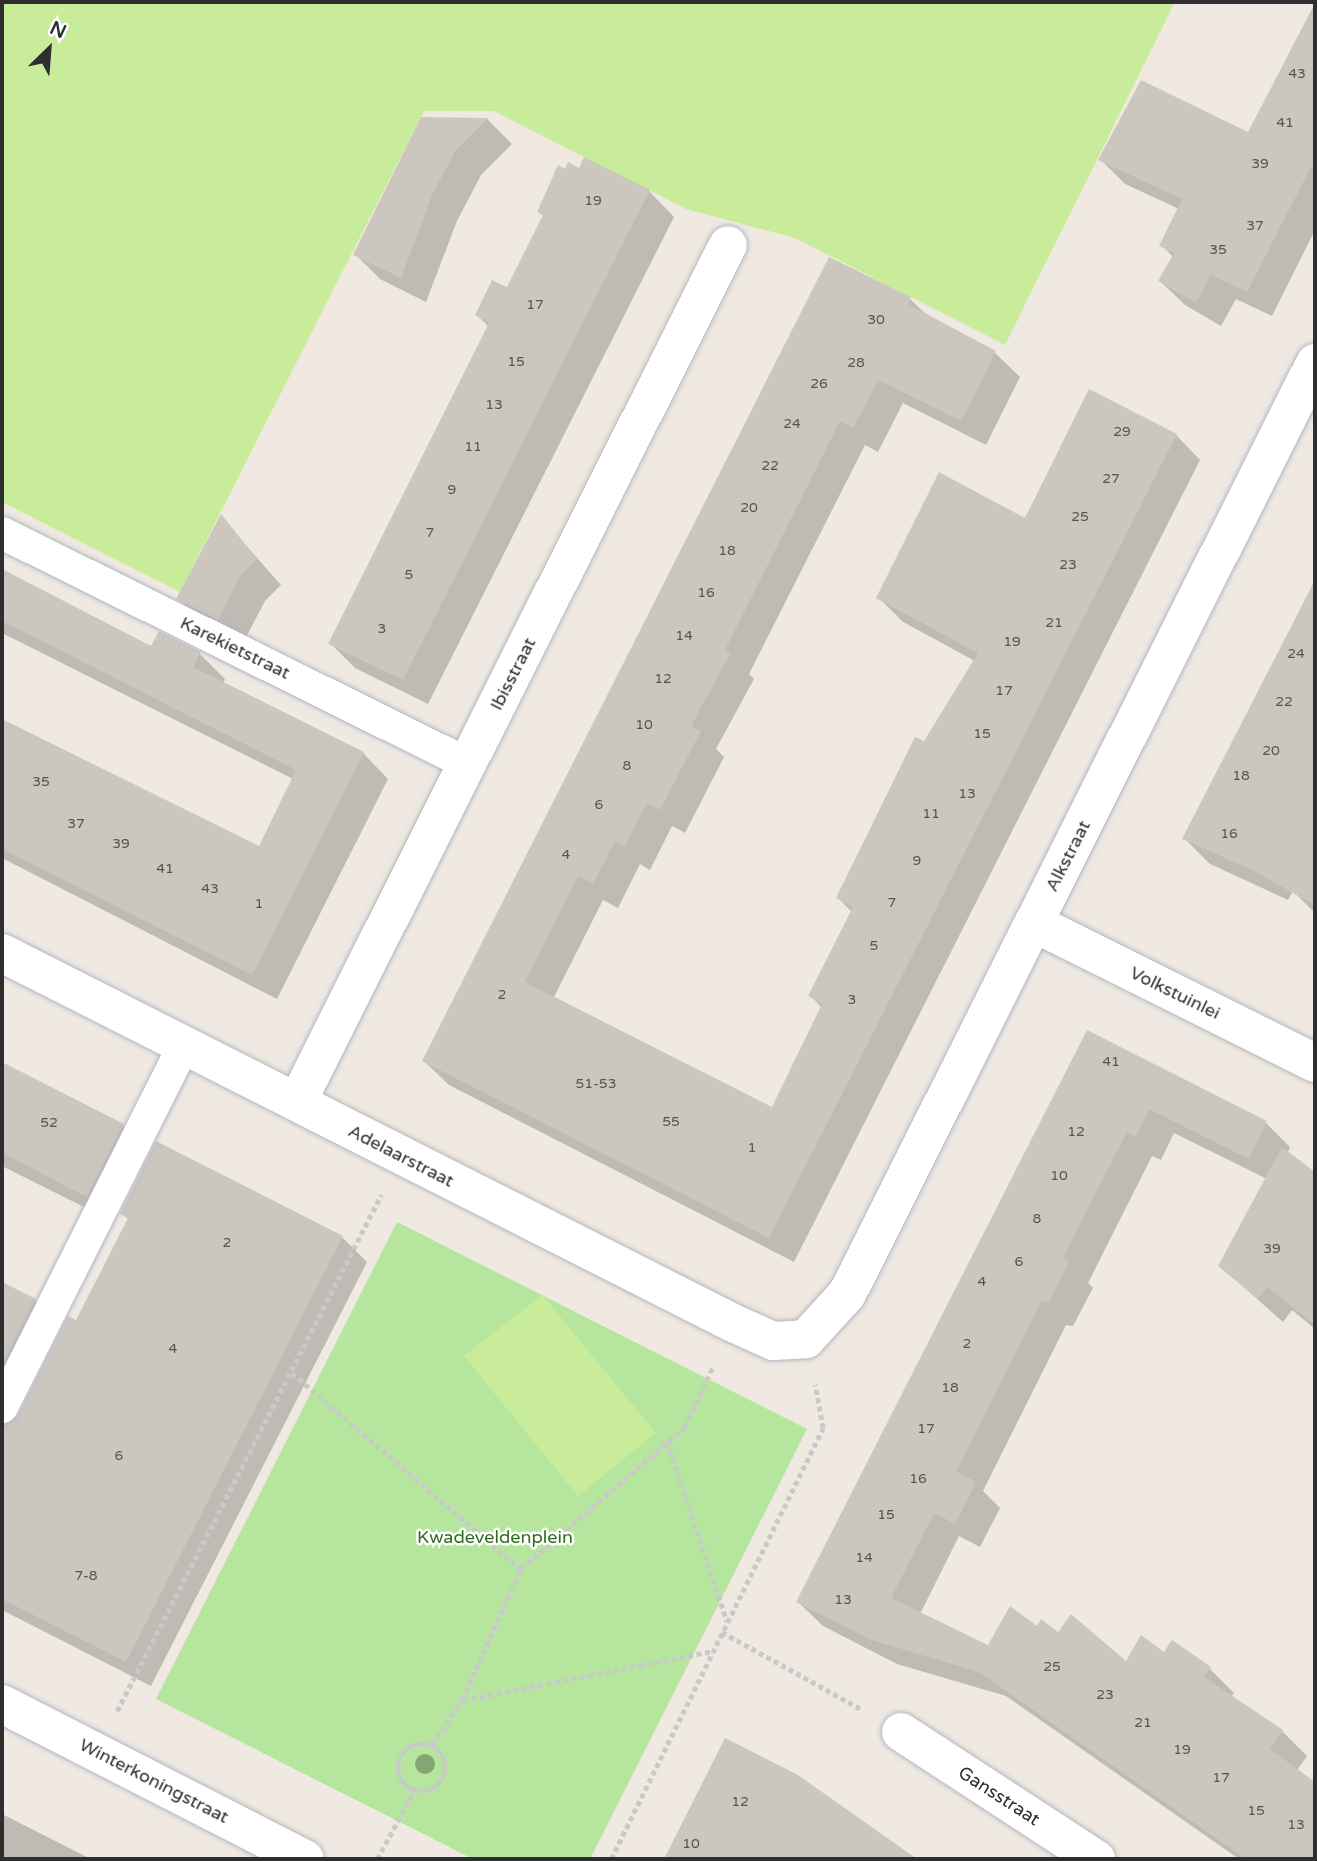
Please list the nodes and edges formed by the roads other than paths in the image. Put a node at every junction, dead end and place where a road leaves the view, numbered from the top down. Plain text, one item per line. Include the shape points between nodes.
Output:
1 (728, 245) dead end
2 (1315, 363) edge
3 (2, 533) edge
4 (468, 764) junction
5 (1034, 923) junction
6 (2, 953) edge
7 (184, 1045) junction
8 (1315, 1063) edge
9 (297, 1102) junction
10 (806, 1339) joint
11 (2, 1407) edge
12 (2, 1704) edge
13 (901, 1732) road end
14 (305, 1859) edge
15 (1096, 1859) edge

1 - 4 street, Ibisstraat
2 - 5 street, Alkstraat
3 - 4 lane, Karekietstraat
4 - 9 street, Ibisstraat
5 - 8 street, Volkstuinlei
5 - 10 street, Alkstraat via 847,1294
6 - 7 street, Adelaarstraat
7 - 9 street, Adelaarstraat
7 - 11 lane
9 - 10 street, Adelaarstraat via 733,1323 772,1341
12 - 14 street, Winterkoningstraat
13 - 15 street, Gansstraat

